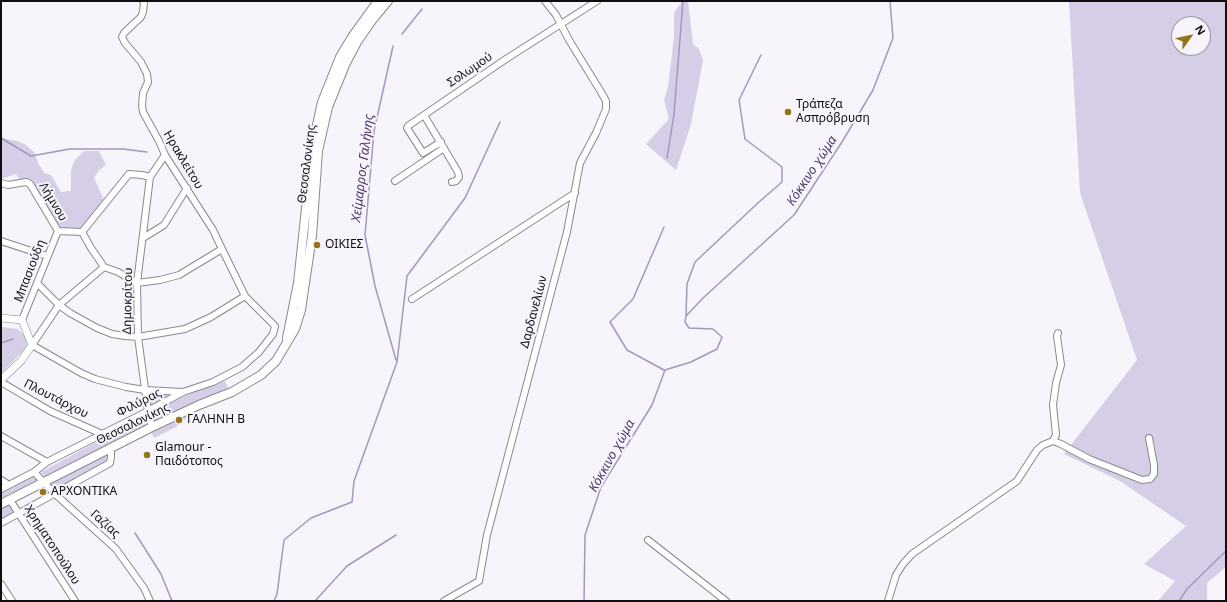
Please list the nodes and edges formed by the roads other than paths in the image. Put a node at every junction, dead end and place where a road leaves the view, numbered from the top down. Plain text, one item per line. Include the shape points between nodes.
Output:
1 (143, 1) edge
2 (378, 1) edge
3 (388, 1) edge
4 (545, 1) edge
5 (597, 1) edge
6 (560, 24) junction
7 (424, 115) junction
8 (442, 145) junction
9 (165, 155) junction
10 (150, 177) junction
11 (395, 181) dead end
12 (452, 182) dead end
13 (1, 183) edge
14 (187, 188) junction
15 (575, 193) junction
16 (58, 231) junction
17 (82, 232) junction
18 (143, 238) junction
19 (1, 241) edge
20 (222, 249) junction
21 (47, 256) junction
22 (104, 267) junction
23 (137, 283) junction
24 (38, 284) junction
25 (245, 296) junction
26 (412, 299) dead end
27 (59, 305) junction
28 (1, 318) edge
29 (22, 320) junction
30 (275, 326) joint
31 (1058, 333) dead end
32 (138, 337) junction
33 (286, 343) junction
34 (32, 344) junction
35 (1, 381) edge
36 (145, 390) junction
37 (184, 392) junction
38 (148, 411) junction
39 (152, 427) junction
40 (102, 434) junction
41 (1, 436) edge
42 (1149, 438) dead end
43 (1053, 441) junction
44 (111, 448) junction
45 (47, 462) junction
46 (34, 472) junction
47 (1, 480) edge
48 (44, 483) junction
49 (9, 485) junction
50 (1, 489) edge
51 (55, 494) junction
52 (10, 500) junction
53 (1, 504) edge
54 (19, 514) junction
55 (1, 523) edge
56 (648, 540) dead end
57 (1, 584) edge
58 (12, 601) edge
59 (75, 601) edge
60 (150, 601) edge
61 (444, 601) edge
62 (726, 601) edge
63 (888, 601) edge

1 - 9 street, Ηρακλείτου via 141,17 122,37 147,74 148,82 142,93 143,112
2 - 33 main road, Θεσσαλονίκης via 340,57 322,102 312,143 298,283
3 - 33 main road, Θεσσαλονίκης via 357,42 328,107 318,151 312,236 301,310 295,329
4 - 6 street, Δαρδανελίων
5 - 6 street, Σολωμού
6 - 7 street, Σολωμού
6 - 15 street, Δαρδανελίων via 606,101 606,109 580,163
7 - 8 street
7 - 8 street, Σολωμού via 407,128 423,153
8 - 11 street
8 - 12 street via 458,172 459,177
9 - 10 street, Δημοκρίτου
9 - 14 street, Ηρακλείτου
10 - 17 street via 129,174
10 - 18 street, Δημοκρίτου
13 - 16 street, Λήμνου via 30,184
14 - 18 street via 164,225
14 - 20 street, Ηρακλείτου via 214,230
15 - 26 street
15 - 61 street, Δαρδανελίων via 487,535 479,581
16 - 17 street
16 - 21 street, Μπασιούδη
17 - 22 street
18 - 23 street, Δημοκρίτου
19 - 21 street
20 - 23 street via 179,275
20 - 25 street, Ηρακλείτου
21 - 24 street, Μπασιούδη
22 - 23 street
22 - 27 street
23 - 32 street, Δημοκρίτου
24 - 27 street
24 - 29 street, Μπασιούδη
25 - 30 street, Ηρακλείτου
25 - 32 street via 192,326
27 - 32 street via 102,330 112,334
27 - 34 street
28 - 29 street
29 - 34 street
30 - 37 street, Φιλύρας via 273,334 259,352 242,367 213,382
31 - 43 street via 1061,365 1053,405 1056,435
32 - 36 street, Δημοκρίτου
33 - 39 main road, Θεσσαλονίκης via 276,360 261,375 232,392
34 - 35 street via 21,361
34 - 36 street via 95,379
35 - 40 street, Πλουτάρχου via 50,411
36 - 37 street
36 - 38 street, Δημοκρίτου
37 - 38 street, Φιλύρας
38 - 39 street, Δημοκρίτου
38 - 40 street, Φιλύρας
39 - 44 main road, Θεσσαλονίκης
40 - 45 street, Φιλύρας
41 - 45 street
42 - 43 street via 1154,465 1154,474 1150,480 1142,480 1089,459
43 - 63 street via 1043,444 1037,450 1016,481 912,554 896,575
44 - 48 main road, Θεσσαλονίκης
44 - 51 street via 110,463
45 - 46 street, Φιλύρας
46 - 48 street, Γαζίας
46 - 49 street, Φιλύρας
47 - 49 street
48 - 51 street, Γαζίας
48 - 52 main road, Θεσσαλονίκης
49 - 50 street, Φιλύρας
51 - 54 street
51 - 60 street, Γαζίας via 116,549 144,588
52 - 53 main road, Θεσσαλονίκης
52 - 54 street, Χρηματοπούλου
54 - 55 street
54 - 59 street, Χρηματοπούλου
56 - 62 street
57 - 58 street

